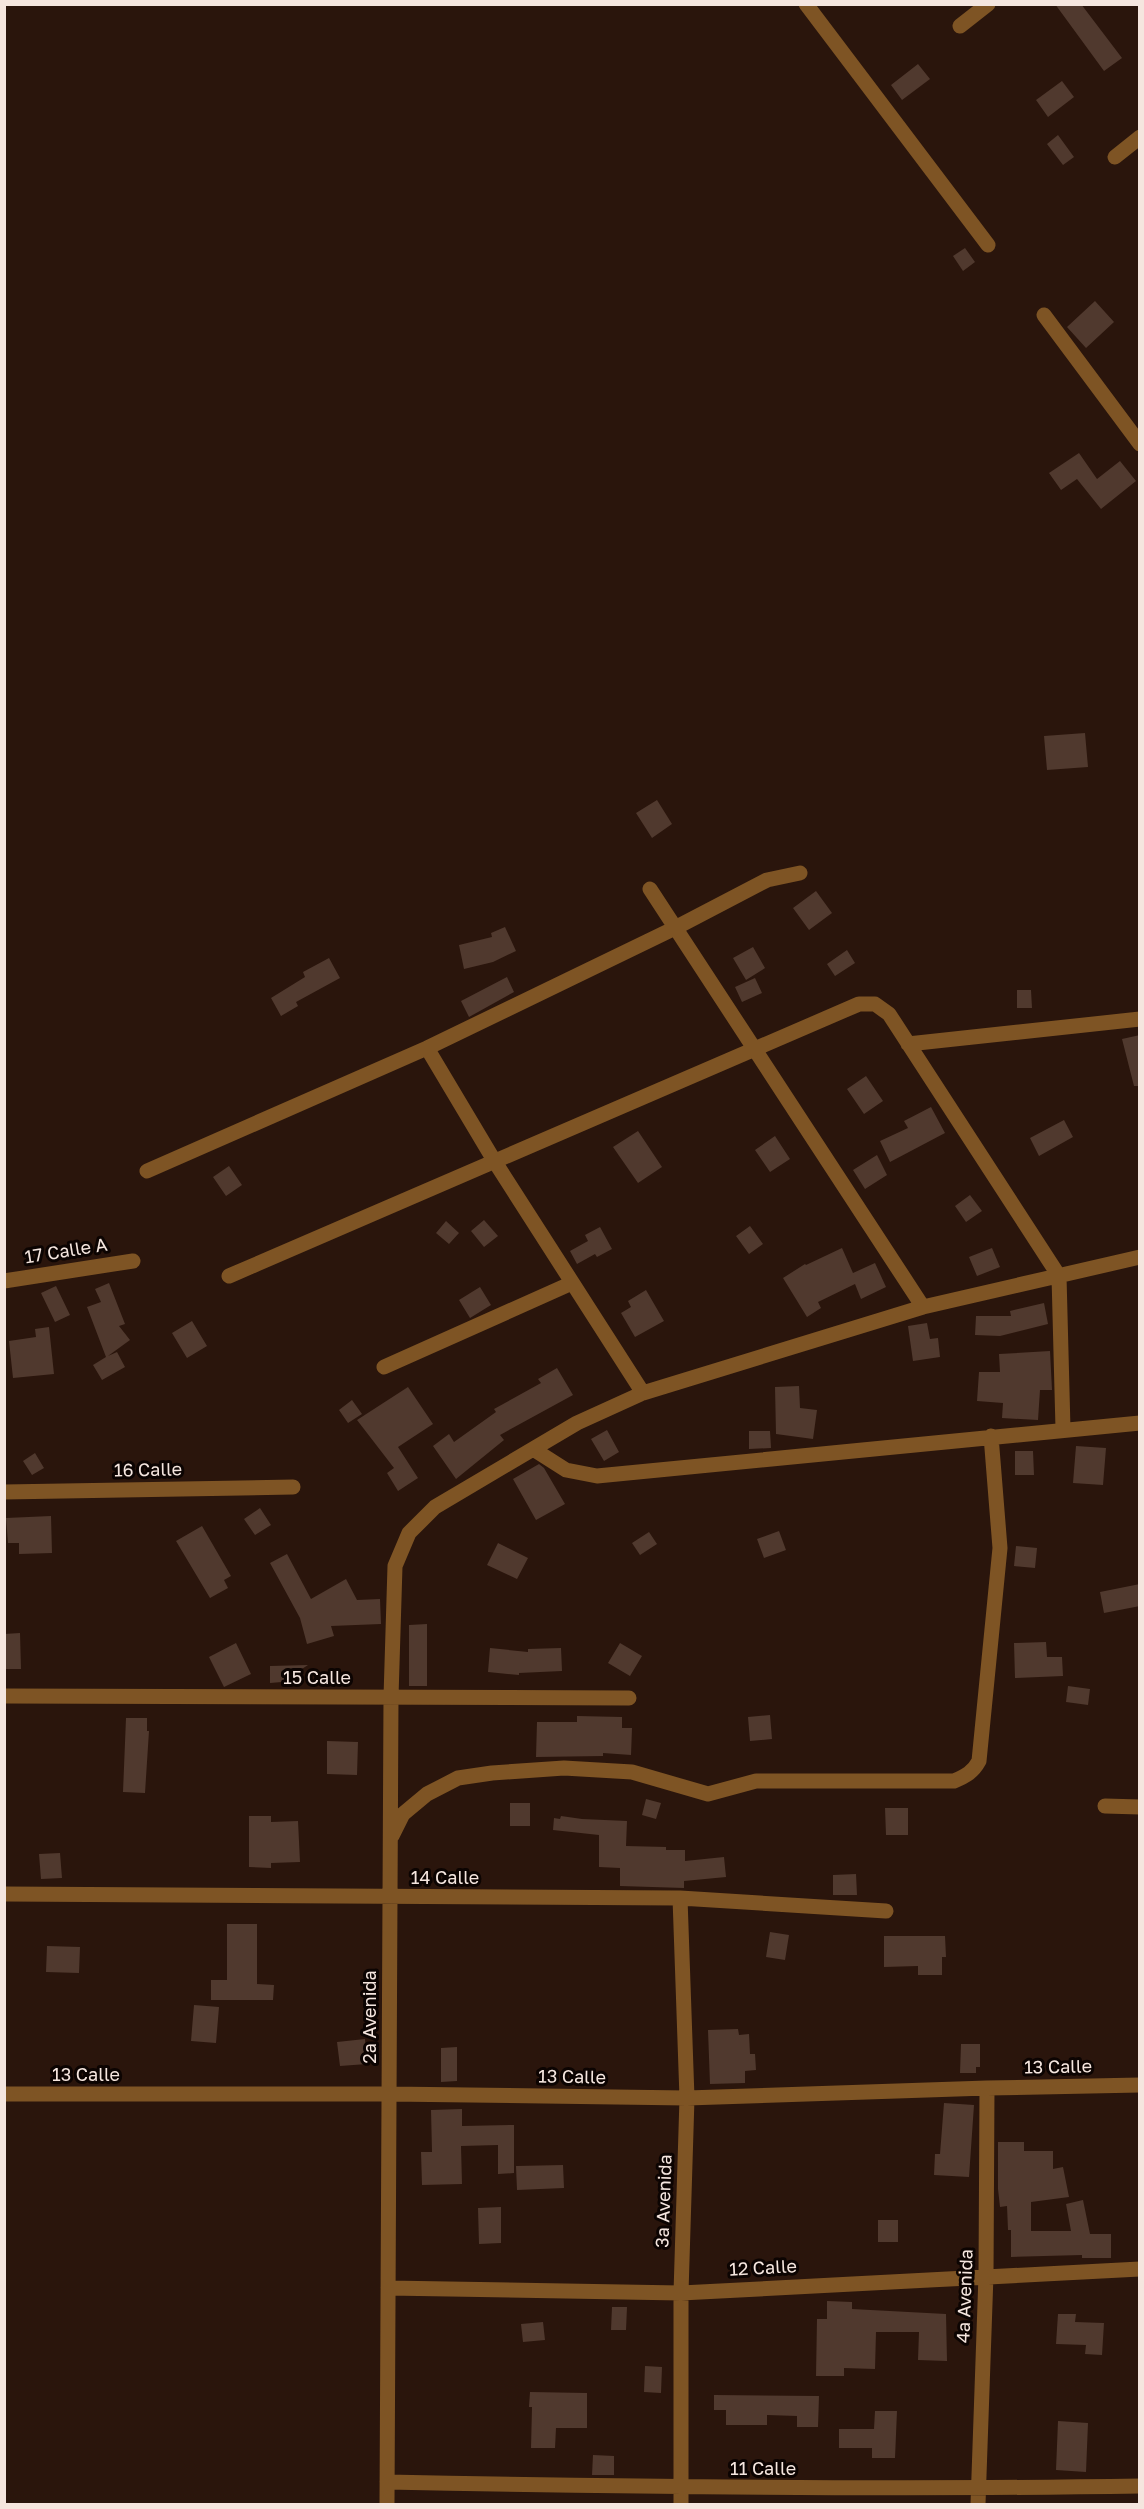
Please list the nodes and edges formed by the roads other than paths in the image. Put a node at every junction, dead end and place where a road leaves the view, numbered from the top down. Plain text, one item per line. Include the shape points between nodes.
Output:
1 (806, 4) edge
2 (988, 4) edge
3 (960, 26) dead end
4 (1140, 138) edge
5 (1115, 157) dead end
6 (988, 245) dead end
7 (1044, 315) dead end
8 (1140, 444) edge
9 (800, 873) dead end
10 (650, 889) dead end
11 (675, 928) junction
12 (1140, 1019) edge
13 (908, 1044) junction
14 (427, 1048) junction
15 (755, 1050) junction
16 (495, 1162) junction
17 (147, 1171) dead end
18 (1140, 1257) edge
19 (133, 1261) dead end
20 (229, 1276) dead end
21 (1059, 1276) junction
22 (4, 1281) edge
23 (572, 1283) junction
24 (923, 1307) junction
25 (384, 1367) dead end
26 (643, 1393) junction
27 (1140, 1424) edge
28 (1063, 1429) junction
29 (991, 1436) junction
30 (533, 1449) junction
31 (293, 1487) dead end
32 (4, 1492) edge
33 (4, 1696) edge
34 (391, 1697) junction
35 (629, 1698) dead end
36 (1106, 1806) dead end
37 (1140, 1807) edge
38 (389, 1842) junction
39 (4, 1894) edge
40 (389, 1898) junction
41 (680, 1898) junction
42 (886, 1911) dead end
43 (1140, 2085) edge
44 (987, 2088) junction
45 (4, 2094) edge
46 (390, 2094) junction
47 (687, 2098) junction
48 (1140, 2269) edge
49 (986, 2275) junction
50 (388, 2288) junction
51 (681, 2293) junction
52 (387, 2482) junction
53 (1140, 2486) edge
54 (681, 2488) junction
55 (978, 2489) junction
56 (387, 2505) edge
57 (681, 2505) edge
58 (978, 2505) edge

1 - 6 street
2 - 3 street
4 - 5 street
7 - 8 street
9 - 11 street via 767,880
10 - 11 street
11 - 14 street
11 - 15 street
12 - 13 street
13 - 15 street via 889,1014 875,1004 859,1004
13 - 21 street
14 - 16 street
14 - 17 street
15 - 16 street
15 - 24 street
16 - 20 street
16 - 23 street
18 - 21 street
19 - 22 street, 17 Calle A
21 - 24 street
21 - 28 street
23 - 25 street
23 - 26 street
24 - 26 street
26 - 30 street
27 - 28 street
28 - 29 street
29 - 30 street via 597,1476 566,1470
29 - 38 street via 1000,1548 979,1761 965,1777 954,1781 756,1781 708,1794 632,1772 564,1768 492,1773 458,1778 427,1794 403,1814
30 - 34 street, 2a Avenida via 435,1507 409,1533 395,1566
31 - 32 street, 16 Calle
33 - 34 street, 15 Calle
34 - 35 street, 15 Calle
34 - 38 street, 2a Avenida
36 - 37 street
38 - 40 street, 2a Avenida
39 - 40 street, 14 Calle
40 - 41 street, 14 Calle
40 - 46 street, 2a Avenida
41 - 42 street, 14 Calle
41 - 47 street, 3a Avenida
43 - 44 street, 13 Calle
44 - 47 street, 13 Calle
44 - 49 street, 4a Avenida
45 - 46 street, 13 Calle
46 - 47 street, 13 Calle
46 - 50 street, 2a Avenida
47 - 51 street, 3a Avenida
48 - 49 street, 12 Calle
49 - 51 street, 12 Calle
49 - 55 street, 4a Avenida
50 - 51 street, 12 Calle
50 - 52 street, 2a Avenida
51 - 54 street, 3a Avenida
52 - 54 street, 11 Calle
52 - 56 street, 2a Avenida
53 - 55 street, 11 Calle
54 - 55 street, 11 Calle
54 - 57 street, 3a Avenida
55 - 58 street, 4a Avenida

